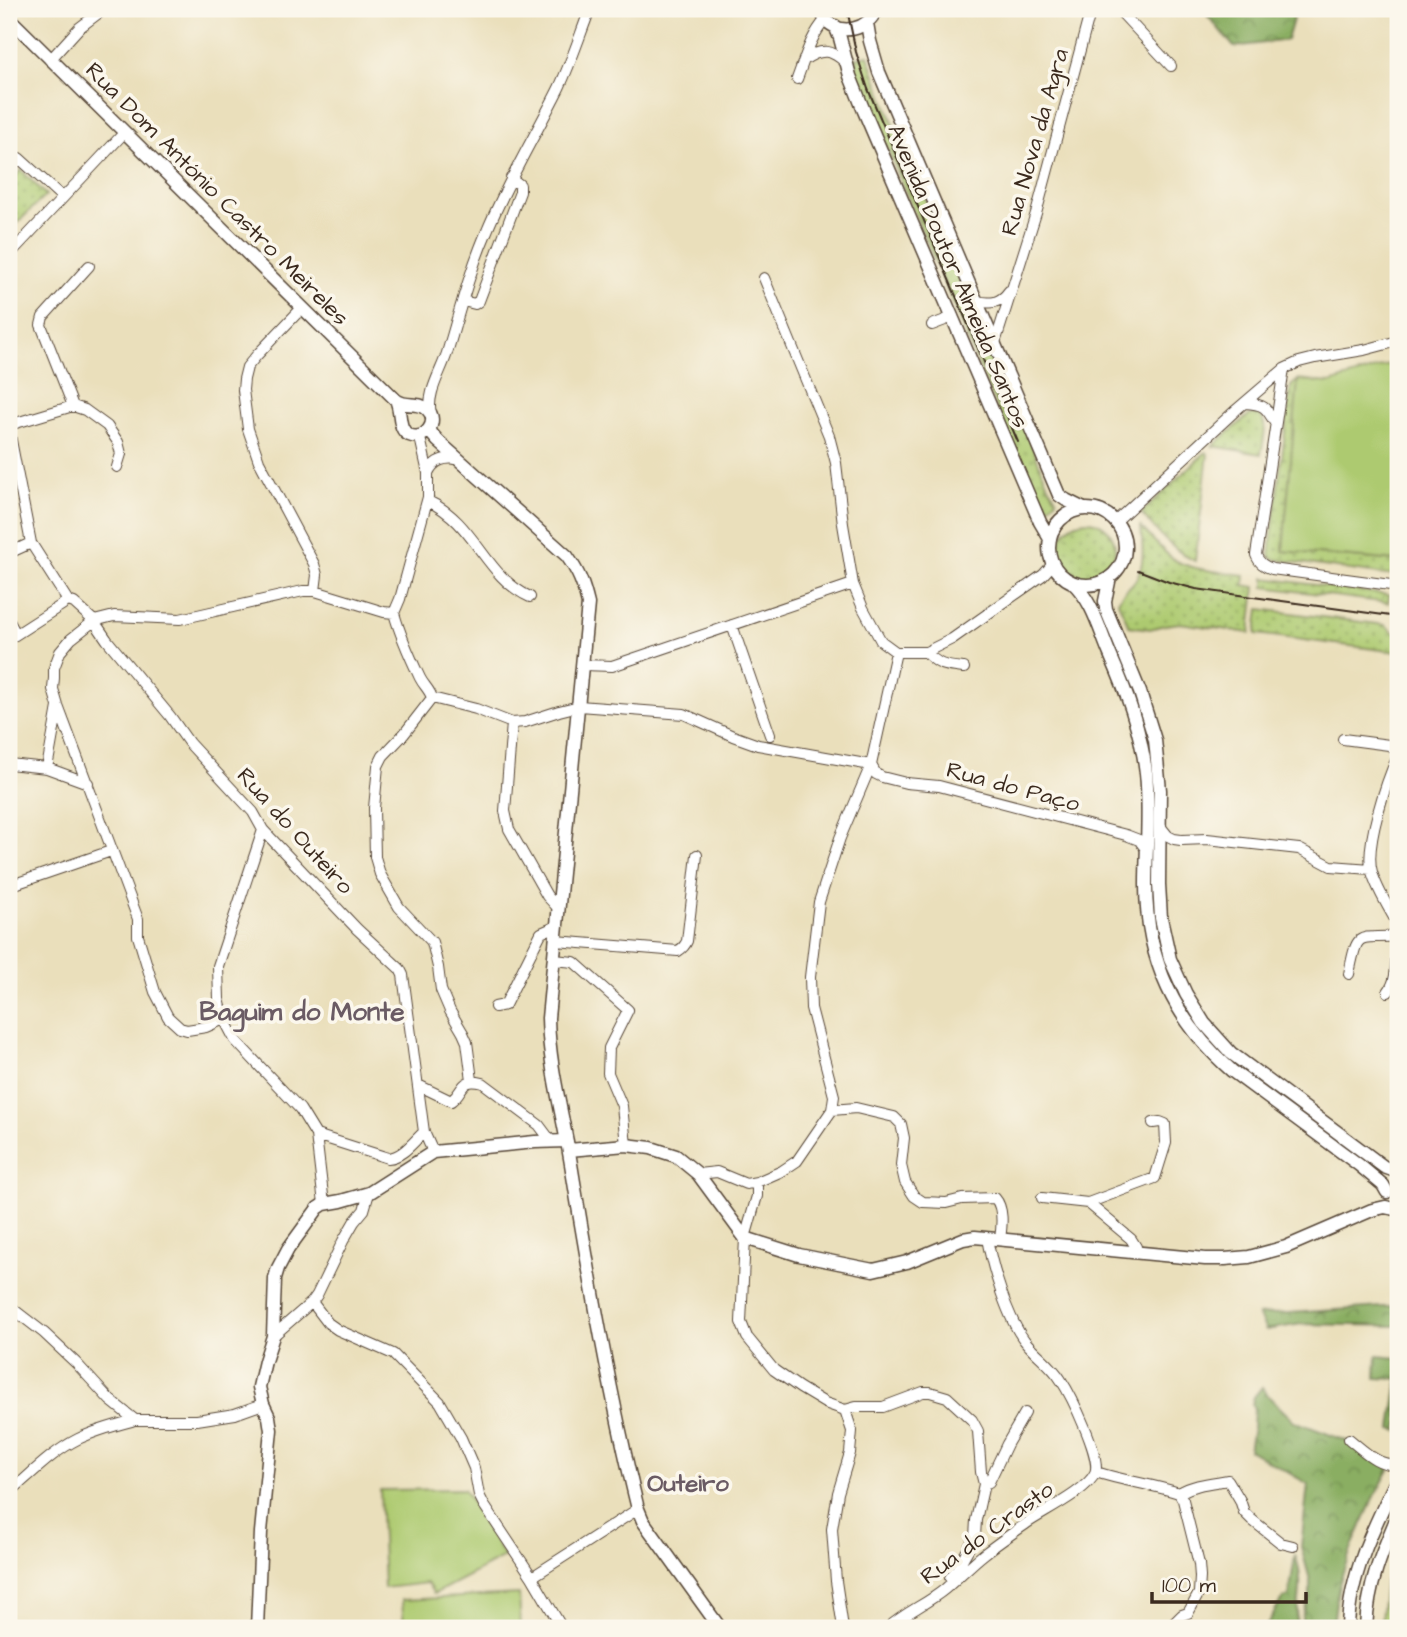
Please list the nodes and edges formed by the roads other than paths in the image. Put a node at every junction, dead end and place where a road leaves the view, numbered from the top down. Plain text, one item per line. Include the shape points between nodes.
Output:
1 (104, 9) edge
2 (590, 9) edge
3 (876, 9) edge
4 (1091, 9) edge
5 (1118, 9) edge
6 (9, 18) edge
7 (827, 18) edge
8 (867, 23) junction
9 (50, 60) junction
10 (804, 61) junction
11 (847, 64) junction
12 (1171, 66) dead end
13 (797, 79) dead end
14 (124, 133) junction
15 (9, 170) edge
16 (511, 178) junction
17 (62, 197) junction
18 (486, 233) junction
19 (502, 239) junction
20 (9, 255) edge
21 (89, 266) dead end
22 (764, 278) dead end
23 (1013, 285) junction
24 (976, 300) junction
25 (463, 301) junction
26 (302, 308) junction
27 (953, 317) junction
28 (932, 325) dead end
29 (1398, 341) edge
30 (995, 343) junction
31 (1284, 369) junction
32 (431, 396) junction
33 (396, 400) junction
34 (1245, 403) junction
35 (416, 405) junction
36 (73, 406) junction
37 (431, 414) junction
38 (401, 416) junction
39 (1275, 424) junction
40 (9, 427) edge
41 (424, 433) junction
42 (458, 459) junction
43 (117, 467) dead end
44 (428, 473) junction
45 (428, 501) junction
46 (1084, 509) junction
47 (1115, 522) junction
48 (1050, 539) junction
49 (30, 542) junction
50 (9, 553) edge
51 (1053, 564) junction
52 (1110, 577) junction
53 (1072, 582) junction
54 (853, 584) junction
55 (1398, 586) edge
56 (316, 591) junction
57 (530, 597) dead end
58 (68, 601) junction
59 (394, 613) junction
60 (9, 621) edge
61 (94, 621) junction
62 (732, 625) junction
63 (12, 636) edge
64 (9, 650) edge
65 (896, 652) junction
66 (926, 652) junction
67 (583, 665) junction
68 (964, 667) dead end
69 (432, 698) junction
70 (58, 706) junction
71 (579, 706) junction
72 (512, 723) junction
73 (770, 735) dead end
74 (1343, 739) dead end
75 (1398, 751) edge
76 (1398, 756) edge
77 (9, 764) edge
78 (871, 765) junction
79 (47, 768) junction
80 (88, 783) junction
81 (1160, 827) junction
82 (263, 830) junction
83 (1146, 849) junction
84 (111, 851) junction
85 (697, 855) dead end
86 (1371, 869) junction
87 (9, 886) edge
88 (559, 909) junction
89 (557, 926) junction
90 (1398, 932) edge
91 (556, 941) junction
92 (554, 960) junction
93 (1349, 974) dead end
94 (1388, 992) dead end
95 (495, 1007) dead end
96 (223, 1019) junction
97 (472, 1080) junction
98 (418, 1085) junction
99 (832, 1110) junction
100 (1153, 1123) dead end
101 (424, 1132) junction
102 (316, 1135) junction
103 (551, 1141) junction
104 (626, 1145) junction
105 (568, 1146) junction
106 (433, 1152) junction
107 (1398, 1173) edge
108 (698, 1174) junction
109 (757, 1181) junction
110 (1387, 1192) junction
111 (369, 1193) junction
112 (1042, 1198) dead end
113 (1088, 1203) junction
114 (324, 1204) junction
115 (1396, 1210) edge
116 (1363, 1213) junction
117 (744, 1238) junction
118 (993, 1238) junction
119 (1136, 1252) junction
120 (312, 1303) junction
121 (9, 1306) edge
122 (273, 1336) junction
123 (263, 1404) junction
124 (845, 1409) junction
125 (1025, 1413) dead end
126 (135, 1420) junction
127 (1349, 1439) dead end
128 (1398, 1464) edge
129 (1096, 1472) junction
130 (1398, 1477) edge
131 (984, 1484) junction
132 (9, 1493) edge
133 (1179, 1493) junction
134 (638, 1509) junction
135 (1398, 1515) edge
136 (1293, 1546) dead end
137 (532, 1577) junction
138 (943, 1591) junction
139 (257, 1628) edge
140 (562, 1628) edge
141 (720, 1628) edge
142 (843, 1628) edge
143 (888, 1628) edge
144 (1169, 1628) edge
145 (1348, 1628) edge
146 (1366, 1628) edge

1 - 9 street
2 - 16 street via 561,85
3 - 8 main road
4 - 23 street, Rua Nova da Agra
5 - 12 street
6 - 9 main road, Rua Dom António Castro Meireles
7 - 8 main road via 850,29
7 - 10 street via 812,37
7 - 11 main road, Avenida Doutor Almeida Santos via 840,37
8 - 24 main road, Avenida Doutor Almeida Santos via 879,72
9 - 14 main road, Rua Dom António Castro Meireles
10 - 11 street via 825,52
10 - 13 street
11 - 27 main road, Avenida Doutor Almeida Santos
14 - 17 street
14 - 26 main road, Rua Dom António Castro Meireles
15 - 17 street via 19,158
16 - 18 street
16 - 19 street via 520,191
17 - 20 street
18 - 19 street
18 - 25 street
19 - 25 street via 479,301
21 - 36 street via 41,325
22 - 54 street via 836,463
23 - 24 street via 1003,299 993,303
23 - 30 street, Rua Nova da Agra
24 - 30 main road, Avenida Doutor Almeida Santos
25 - 32 street
26 - 33 main road, Rua Dom António Castro Meireles
26 - 56 street via 252,361 243,390 248,429 259,461 314,565
27 - 28 street
27 - 48 main road, Avenida Doutor Almeida Santos
29 - 31 street
30 - 46 main road, Avenida Doutor Almeida Santos via 1059,495
31 - 34 street
31 - 39 street
32 - 35 street
32 - 37 street
33 - 35 main road, Rua Dom António Castro Meireles
33 - 38 main road, Rua Dom António Castro Meireles
34 - 39 street via 1267,408
34 - 47 street
35 - 37 main road
35 - 38 main road
36 - 40 street
36 - 43 street via 112,432 121,448
37 - 41 main road
38 - 41 main road via 408,434
39 - 55 street via 1258,560 1272,569
40 - 49 street
41 - 42 main road via 431,433
41 - 44 street via 421,442
42 - 44 street via 437,461
42 - 67 main road via 578,571 588,604
44 - 45 street
45 - 57 street via 454,517 489,564
45 - 59 street
46 - 47 main road via 1096,510
46 - 48 main road via 1062,518
47 - 52 main road via 1122,533 1124,557
48 - 51 main road
49 - 50 street
49 - 58 street, Rua do Outeiro
51 - 53 main road
51 - 66 street via 952,639
52 - 53 main road via 1089,585
52 - 81 main road via 1106,609 1154,740
53 - 83 main road via 1092,611 1137,725 1146,776
54 - 62 street
54 - 65 street via 881,642
56 - 59 street
56 - 61 street via 180,620 114,616
58 - 61 street, Rua do Outeiro
58 - 63 street
59 - 69 street
60 - 63 street
61 - 70 street via 71,639 54,668
61 - 82 street, Rua do Outeiro via 189,743 253,812
62 - 67 street via 612,666
62 - 73 street
63 - 64 street
65 - 66 street
65 - 78 street
66 - 68 street via 942,665
67 - 71 main road
69 - 72 street
69 - 97 street via 378,766 376,857 398,906 432,942 441,990 467,1042
70 - 79 street
70 - 80 street
71 - 72 street
71 - 78 street, Rua do Paço via 684,714 758,745
71 - 88 main road
72 - 88 street via 505,811 509,829
74 - 75 street via 1389,744
76 - 86 street via 1387,779 1372,841
77 - 79 street
78 - 83 street, Rua do Paço via 882,777 939,786 1126,835
78 - 99 street via 818,902 813,941 811,1008 834,1096
79 - 80 street
80 - 84 street
81 - 86 street via 1174,839 1299,849 1331,866
81 - 107 main road via 1158,884 1165,940 1177,977 1204,1023 1252,1070
82 - 96 street via 218,966
82 - 98 street, Rua do Outeiro via 400,969
83 - 110 main road via 1147,911 1154,955 1185,1020 1232,1071 1359,1165
84 - 87 street
84 - 96 street via 138,919 138,936 155,992 168,1017 187,1030
85 - 91 street via 683,948
86 - 90 street
88 - 89 main road
89 - 91 main road
89 - 95 street via 541,933 505,1005
90 - 93 street via 1357,942
90 - 94 street via 1396,975
91 - 92 main road
92 - 104 street via 574,962 628,1010 609,1048 608,1073 622,1106
92 - 105 main road via 549,1045
96 - 102 street via 235,1040 300,1109
97 - 98 street via 464,1083 451,1101
97 - 103 street via 483,1083 539,1125
98 - 101 street, Rua do Outeiro
99 - 109 street via 797,1160
99 - 118 street via 856,1108 894,1116 904,1138 901,1165 905,1182 914,1196 923,1202 946,1203 995,1198 1001,1213
100 - 113 street via 1164,1124 1166,1143 1155,1178
101 - 102 street via 394,1158
101 - 106 street, Rua do Outeiro
102 - 114 street
103 - 105 main road
103 - 106 main road
104 - 105 main road
104 - 108 main road via 676,1156
105 - 134 main road
106 - 111 main road
107 - 110 main road
108 - 109 street via 717,1172 746,1184
108 - 117 main road
109 - 117 street
110 - 115 main road
110 - 116 main road
111 - 114 main road
111 - 120 street via 365,1210 343,1241
112 - 113 street
113 - 119 street via 1131,1239
114 - 122 main road via 278,1268
115 - 116 main road via 1385,1207
116 - 119 main road via 1286,1247 1249,1257 1205,1259
117 - 118 main road via 873,1270 907,1262 963,1239
117 - 124 street via 741,1322 747,1337 774,1370 825,1403
118 - 119 main road
118 - 129 street via 991,1261 1013,1321 1066,1389 1085,1429
120 - 122 street
120 - 137 street via 338,1330 393,1354 440,1402 474,1468 484,1504
121 - 126 street
122 - 123 main road via 260,1387
123 - 126 street via 214,1418
123 - 139 main road via 271,1430
124 - 131 street via 883,1407 923,1392 947,1397 978,1432
124 - 142 street via 852,1431 850,1453 832,1529
125 - 131 street
126 - 132 street via 76,1440
127 - 128 street via 1382,1464
129 - 133 street
129 - 138 street, Rua do Crasto via 1076,1492 983,1554
130 - 145 main road via 1359,1566
131 - 138 street via 975,1537
133 - 136 street via 1203,1483 1228,1480 1244,1512 1281,1543
133 - 144 street via 1199,1564 1199,1592 1188,1613
134 - 137 street
134 - 141 main road
135 - 146 main road via 1377,1566
137 - 140 street
138 - 143 street, Rua do Crasto

